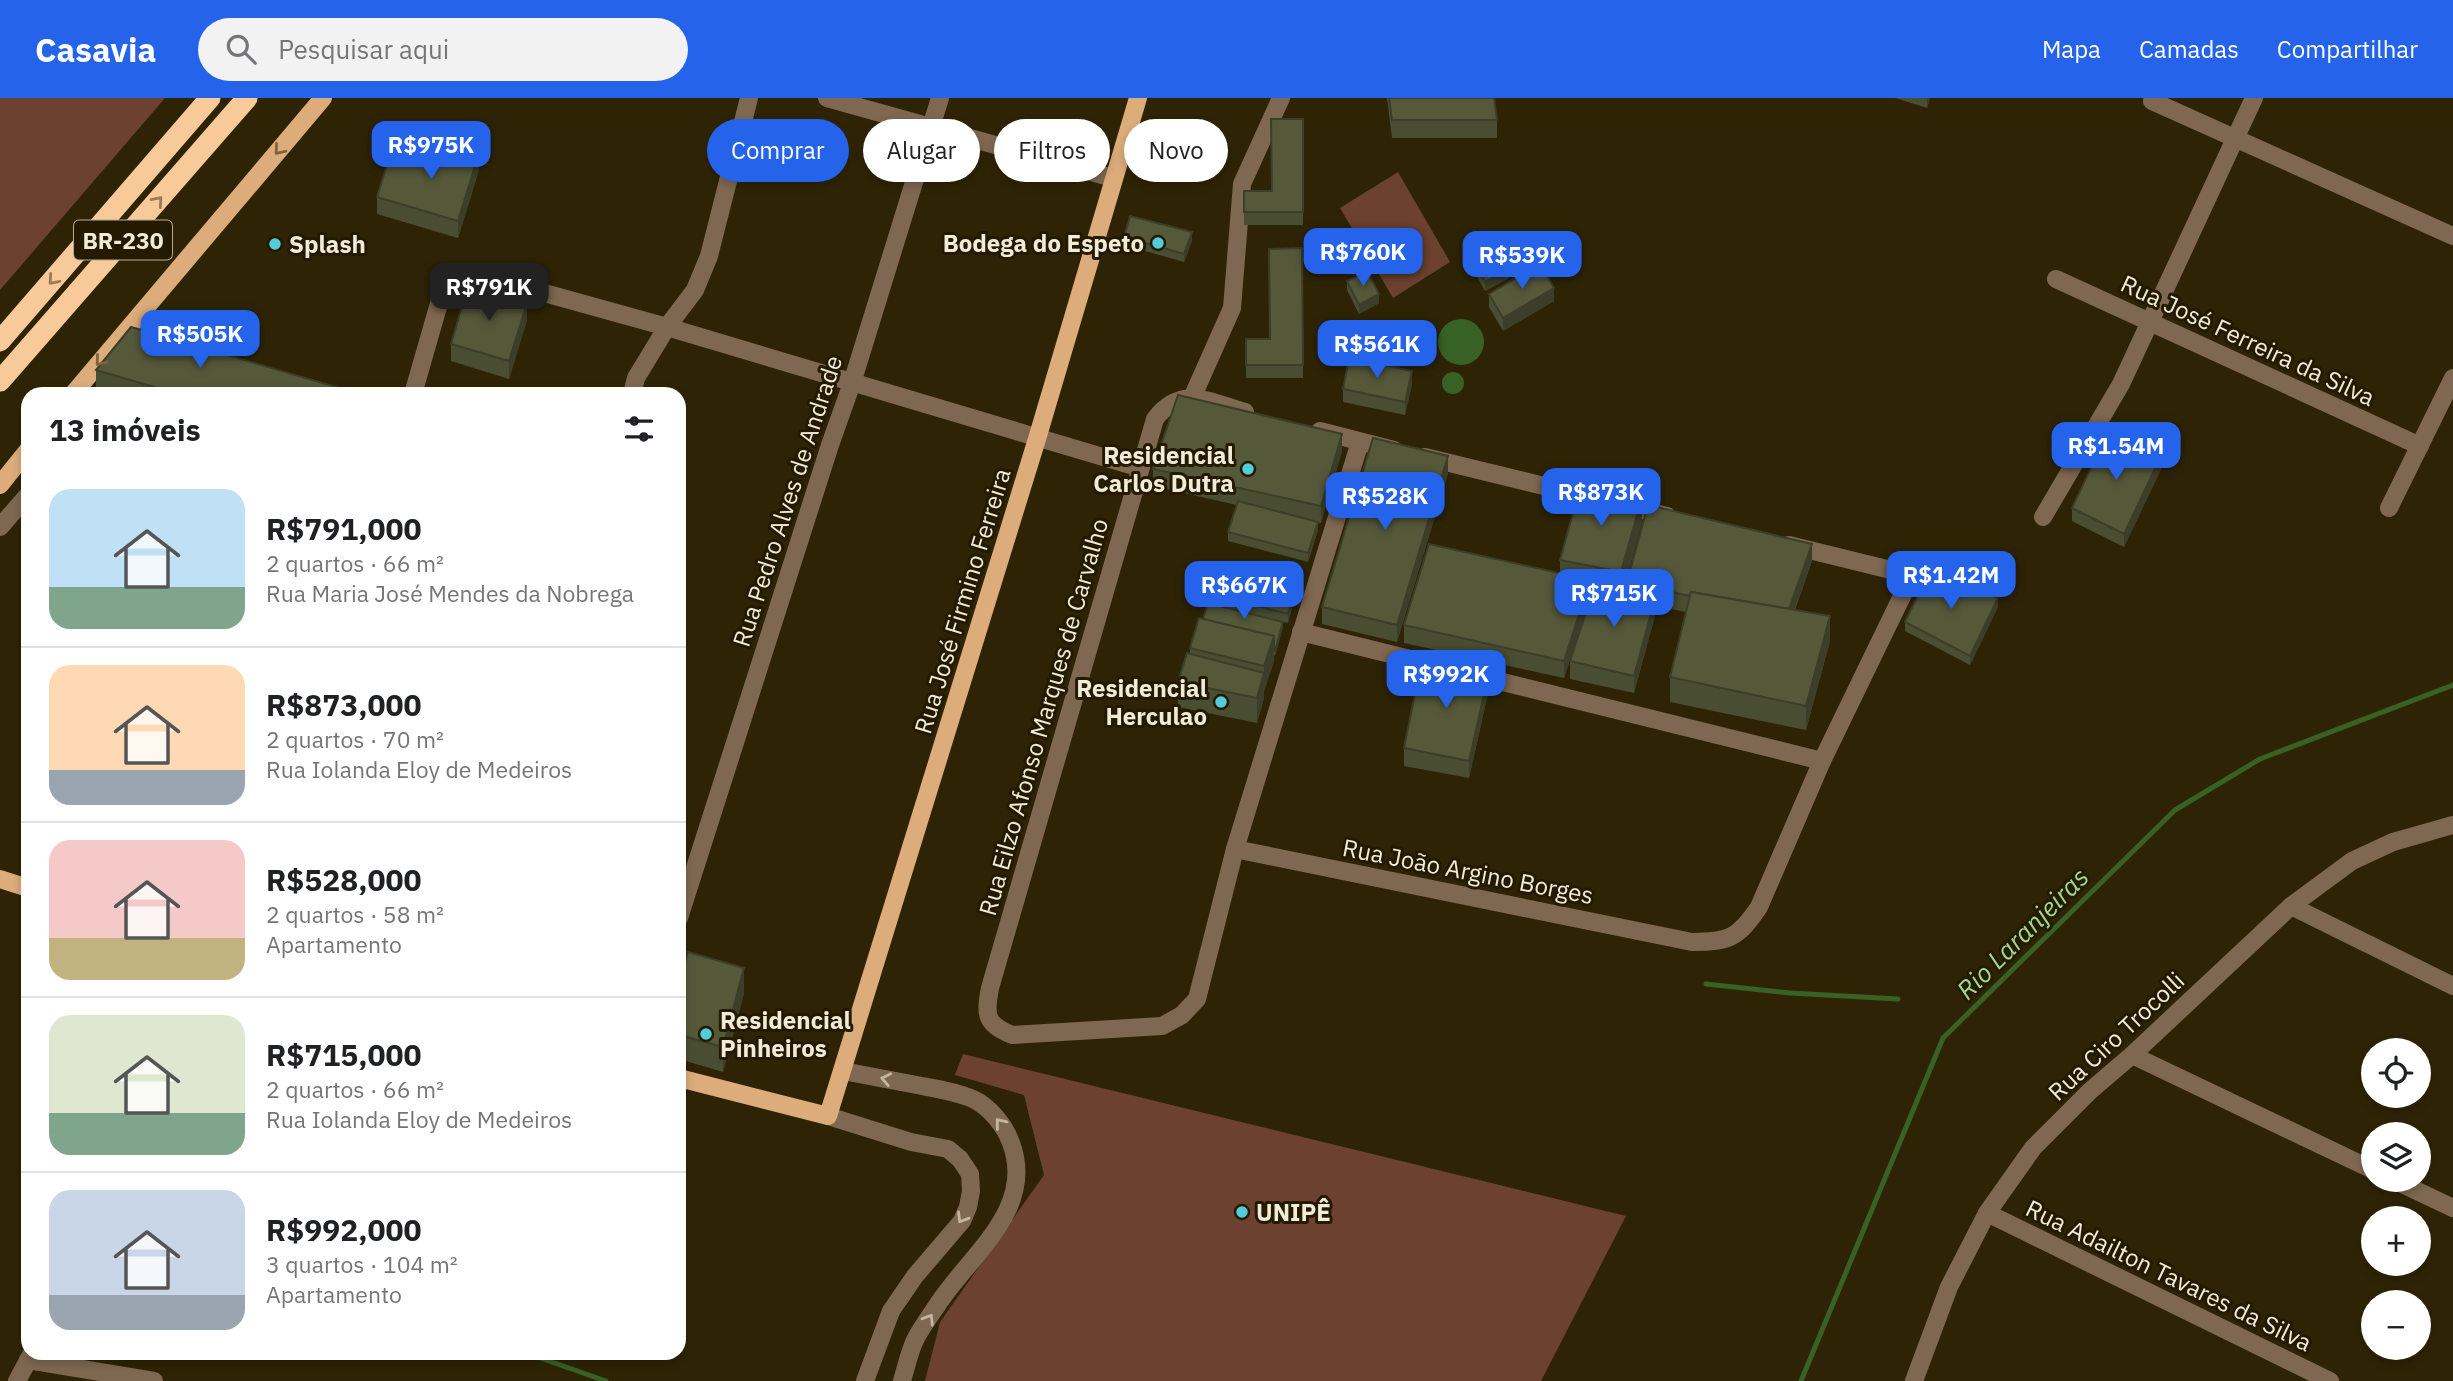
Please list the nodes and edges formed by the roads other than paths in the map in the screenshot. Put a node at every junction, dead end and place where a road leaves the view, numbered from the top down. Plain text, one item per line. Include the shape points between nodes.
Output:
1 (210, 98) edge
2 (247, 98) edge
3 (323, 98) edge
4 (749, 98) edge
5 (827, 98) edge
6 (940, 98) edge
7 (1138, 98) edge
8 (1281, 98) edge
9 (2254, 98) edge
10 (2152, 101) dead end
11 (903, 119) edge
12 (934, 119) edge
13 (2236, 137) junction
14 (980, 141) edge
15 (1113, 178) junction
16 (915, 182) edge
17 (2453, 236) edge
18 (2056, 279) dead end
19 (2150, 321) junction
20 (667, 327) junction
21 (0, 341) edge
22 (2453, 377) edge
23 (0, 381) edge
24 (852, 383) junction
25 (81, 387) edge
26 (415, 387) edge
27 (634, 387) edge
28 (1192, 398) junction
29 (1256, 415) edge
30 (1308, 428) edge
31 (1037, 439) junction
32 (1360, 442) junction
33 (2420, 446) junction
34 (21, 459) edge
35 (1140, 468) junction
36 (0, 485) edge
37 (21, 503) edge
38 (2389, 508) dead end
39 (2043, 517) dead end
40 (1681, 519) edge
41 (0, 527) edge
42 (1775, 542) edge
43 (1301, 632) junction
44 (1822, 761) junction
45 (2453, 825) edge
46 (1235, 849) junction
47 (0, 879) edge
48 (21, 886) edge
49 (686, 896) edge
50 (2291, 905) junction
51 (2453, 986) edge
52 (2132, 1055) junction
53 (843, 1071) junction
54 (686, 1081) edge
55 (828, 1116) junction
56 (2361, 1164) edge
57 (2419, 1192) edge
58 (2453, 1208) edge
59 (1987, 1213) junction
60 (28, 1360) edge
61 (50, 1360) edge
62 (18, 1381) edge
63 (154, 1381) edge
64 (865, 1381) edge
65 (902, 1381) edge
66 (1914, 1381) edge
67 (2330, 1381) edge

1 -> 21 highway, BR-230
23 -> 2 highway, BR-230
3 -> 25 main road
4 - 20 street via 709,256 695,290
5 - 11 street
6 - 12 street, Rua Pedro Alves de Andrade
7 - 15 main road, Rua José Firmino Ferreira
8 - 28 street via 1242,184 1232,308
9 - 13 street
10 - 13 street
13 - 17 street
13 - 19 street
14 - 15 street
15 - 31 main road, Rua José Firmino Ferreira
16 - 24 street, Rua Pedro Alves de Andrade
18 - 19 street, Rua José Ferreira da Silva
19 - 33 street, Rua José Ferreira da Silva
19 - 39 street via 2121,384
20 - 24 street
20 - 26 street via 467,275 451,282 442,293
20 - 27 street
22 - 33 street
24 - 31 street
24 - 49 street, Rua Pedro Alves de Andrade
28 - 29 street
28 - 35 street, Rua Eilzo Afonso Marques de Carvalho via 1163,407
30 - 32 street
31 - 35 street
31 - 53 main road, Rua José Firmino Ferreira
32 - 40 street
32 - 43 street
33 - 38 street
34 - 36 main road
35 - 46 street, Rua Eilzo Afonso Marques de Carvalho via 990,988 989,1020 997,1029 1012,1034 1162,1026 1182,1015 1197,999
37 - 41 street
42 - 44 street, Rua João Argino Borges via 1895,571 1904,579 1904,592
43 - 44 street
43 - 46 street
44 - 46 street, Rua João Argino Borges via 1759,907 1745,928 1729,939 1692,942
45 - 50 street, Rua Ciro Trocolli via 2393,842 2352,861
47 - 48 main road
50 - 51 street
50 - 52 street, Rua Ciro Trocolli
52 - 56 street
52 - 59 street, Rua Ciro Trocolli via 2033,1148
53 - 55 main road, Rua José Firmino Ferreira
65 -> 53 street via 927,1321 1003,1219 1015,1194 1016,1154 1008,1133 976,1101 958,1093
54 - 55 main road
55 -> 64 street via 948,1149 970,1174 971,1191 962,1221 891,1311
57 - 58 street
59 - 66 street, Rua Ciro Trocolli via 1949,1287
59 - 67 street, Rua Adailton Tavares da Silva
60 - 62 street
61 - 63 street

